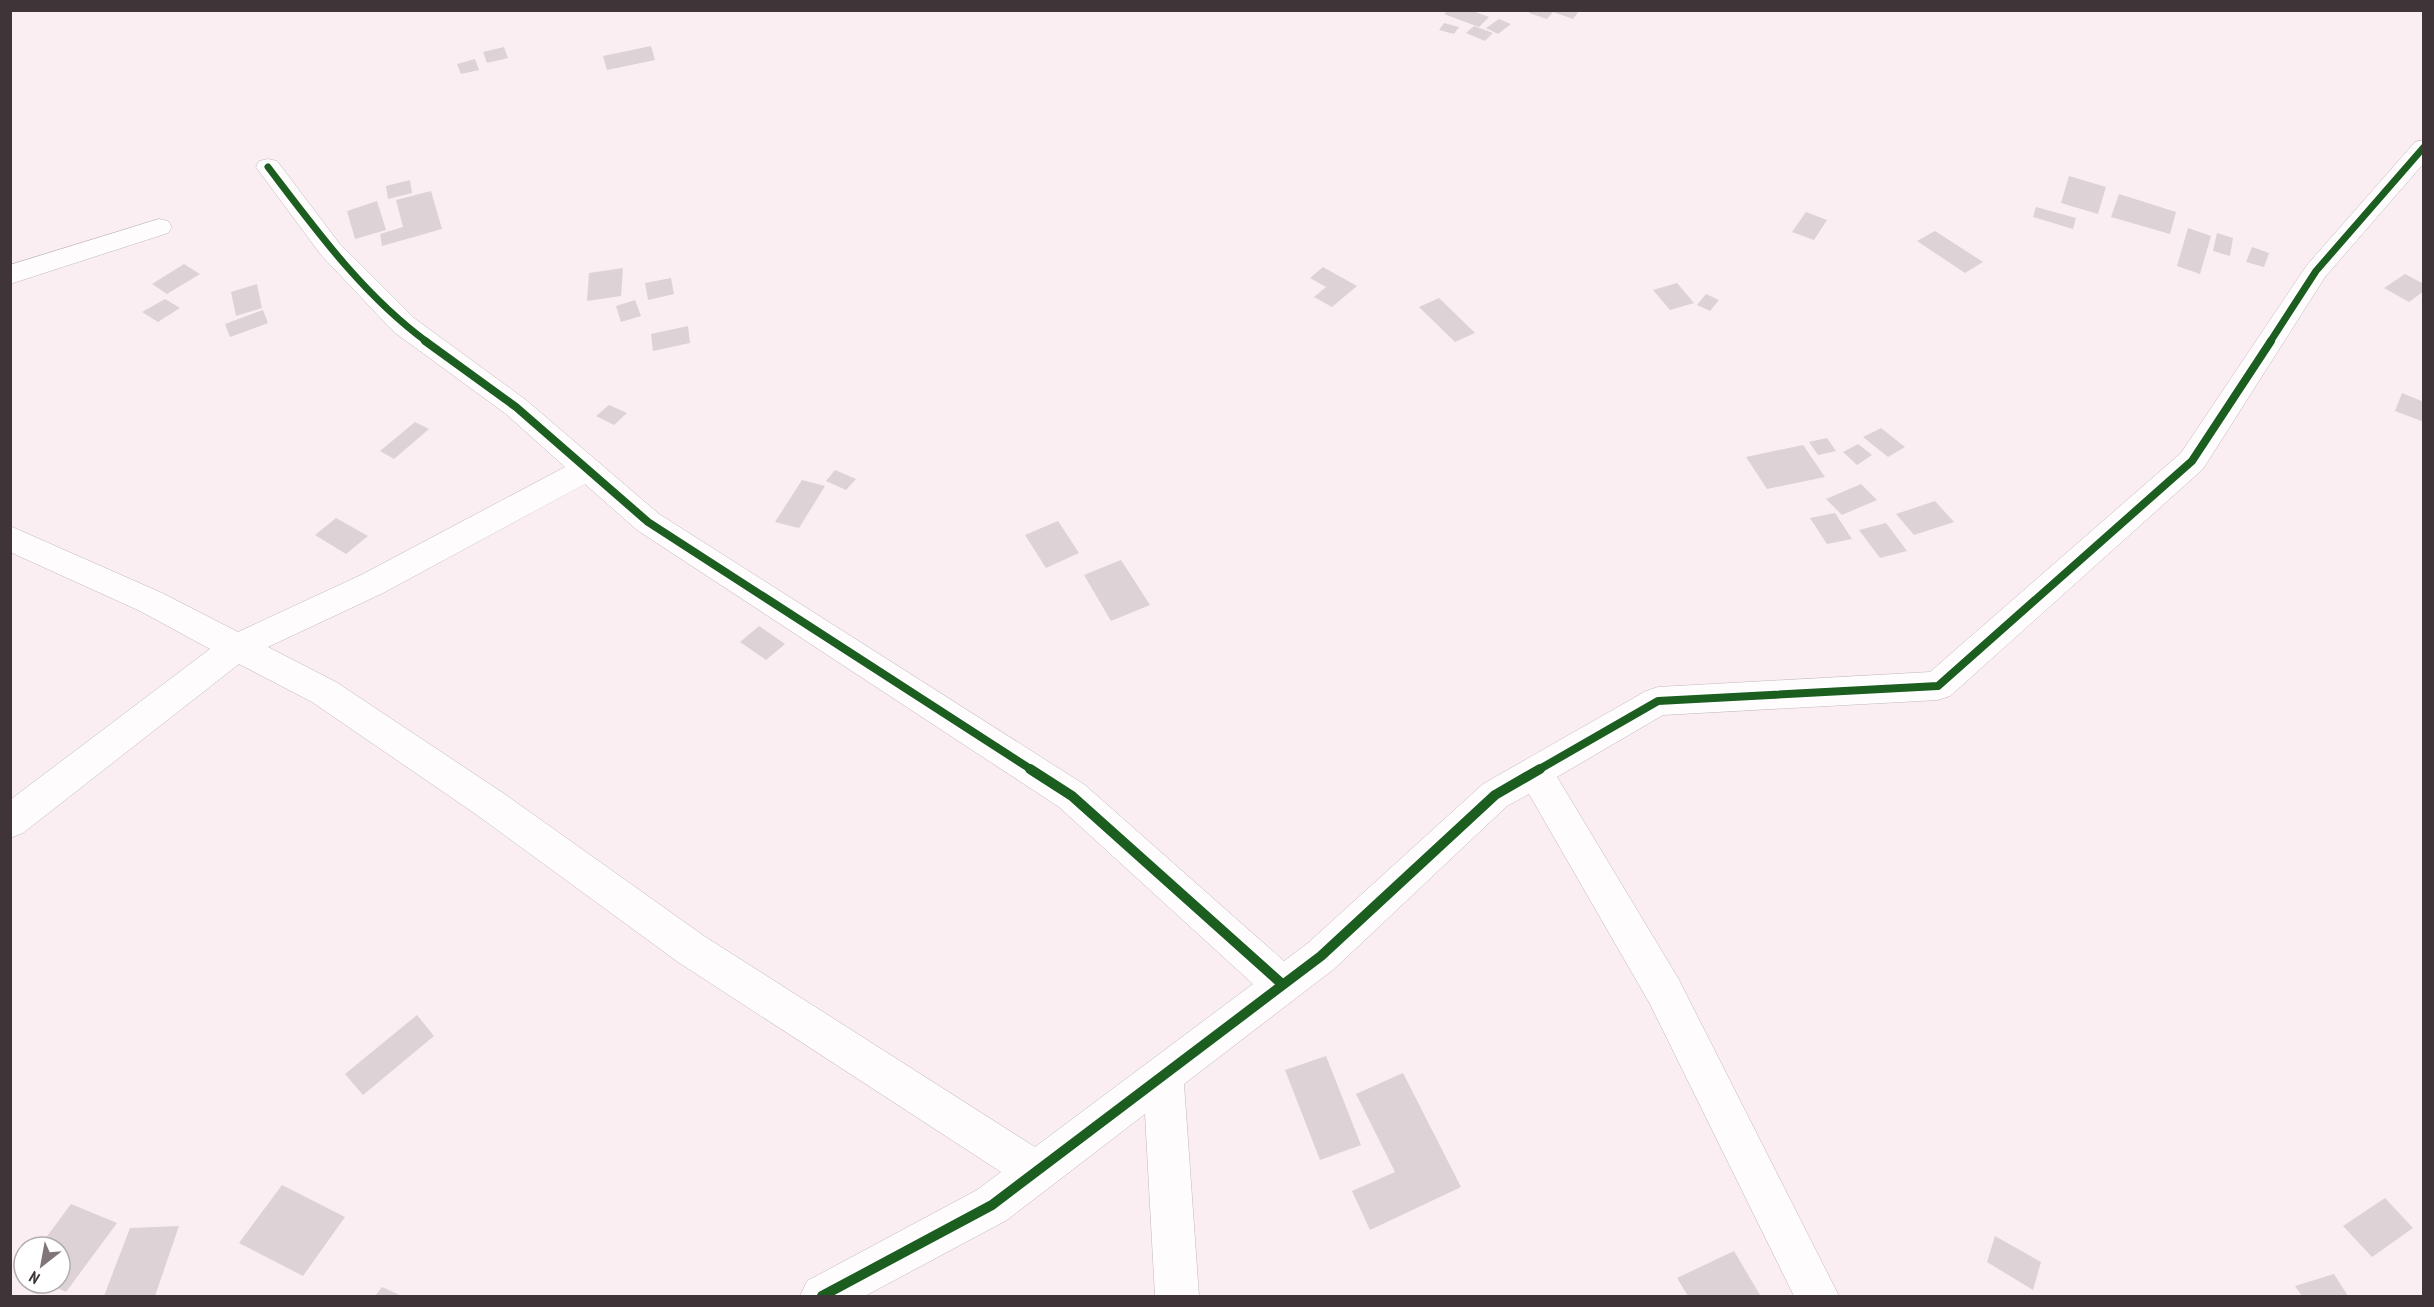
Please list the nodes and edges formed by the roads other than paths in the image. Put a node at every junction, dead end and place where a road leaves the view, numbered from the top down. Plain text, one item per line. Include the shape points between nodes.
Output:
1 (2424, 147) edge
2 (268, 166) dead end
3 (159, 227) dead end
4 (10, 275) edge
5 (587, 469) junction
6 (10, 538) edge
7 (237, 647) junction
8 (1535, 772) junction
9 (10, 822) edge
10 (1282, 984) junction
11 (1163, 1074) junction
12 (1036, 1171) junction
13 (822, 1296) edge
14 (1177, 1296) edge
15 (1816, 1296) edge

1 - 8 street via 2316,271 2192,461 1938,687 1658,701
2 - 5 street via 330,249 404,325 516,407
3 - 4 street
5 - 7 street via 372,584
5 - 10 street via 648,522 1072,796
6 - 7 street via 151,602
7 - 9 street
7 - 12 street via 324,692 490,804 691,949
8 - 10 street via 1495,795 1321,956
8 - 15 street via 1664,990
10 - 11 street
11 - 12 street
11 - 14 street
12 - 13 street via 992,1205

